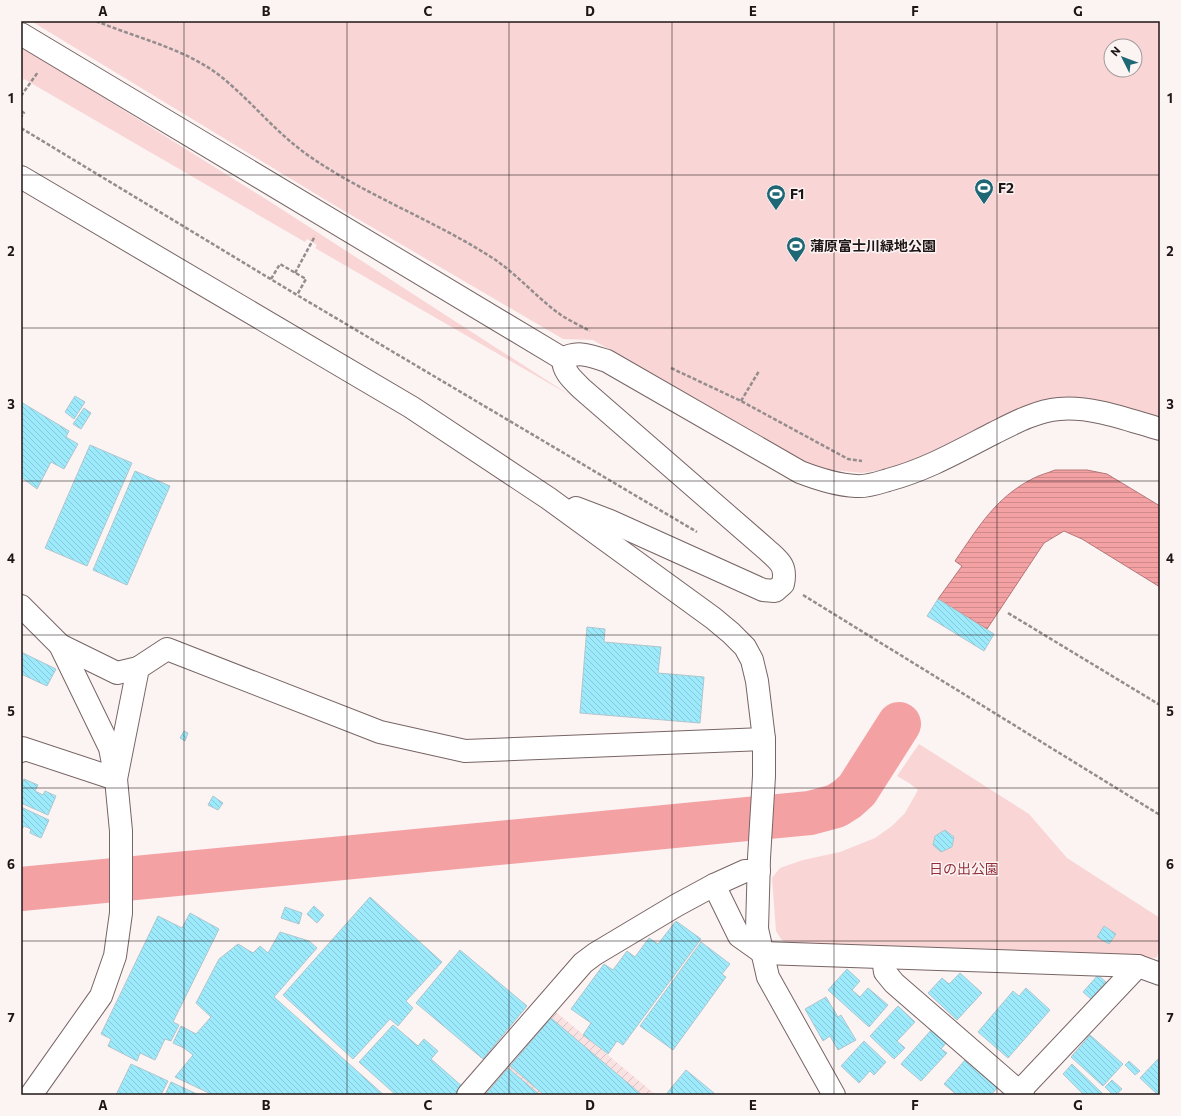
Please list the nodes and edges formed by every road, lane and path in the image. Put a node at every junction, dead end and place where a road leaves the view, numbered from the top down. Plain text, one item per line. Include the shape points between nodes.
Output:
1 (96, 21) edge
2 (21, 34) edge
3 (32, 79) dead end
4 (21, 96) edge
5 (21, 111) edge
6 (21, 117) edge
7 (21, 128) edge
8 (21, 177) edge
9 (311, 242) dead end
10 (295, 273) junction
11 (271, 279) junction
12 (297, 295) junction
13 (596, 333) dead end
14 (563, 359) junction
15 (670, 368) dead end
16 (759, 371) dead end
17 (741, 401) junction
18 (1160, 429) edge
19 (866, 461) dead end
20 (548, 498) junction
21 (699, 533) dead end
22 (820, 605) dead end
23 (21, 606) edge
24 (1008, 613) dead end
25 (60, 645) junction
26 (138, 668) junction
27 (1160, 705) edge
28 (764, 739) junction
29 (21, 751) edge
30 (116, 779) junction
31 (1160, 815) edge
32 (759, 865) junction
33 (714, 885) junction
34 (763, 953) junction
35 (883, 958) junction
36 (1138, 966) junction
37 (1160, 974) edge
38 (1020, 1094) edge
39 (31, 1095) edge
40 (468, 1095) edge
41 (834, 1095) edge

1 - 13 path via 170,49 208,68 224,79 278,131 312,158 363,189 494,259 562,315
2 - 14 street
3 - 4 path
5 - 6 path via 24,113
7 - 11 path
8 - 20 street via 410,407
9 - 10 path
10 - 11 path via 280,264
10 - 12 path via 306,279
11 - 12 path
12 - 21 path
14 - 18 street via 569,354 580,354 607,361 800,472 819,480 839,484 874,484 904,476 1025,419 1059,409 1094,411
14 - 20 street via 564,371 582,389 776,558 785,574 784,584 775,591 762,590 610,521
15 - 17 path
16 - 17 path
17 - 19 path via 848,459
20 - 28 street via 713,618 745,647 752,660 757,681
22 - 31 path
23 - 25 street
24 - 27 path
25 - 26 street via 116,673
25 - 30 street via 110,748
26 - 28 street via 167,649 380,732 465,751
26 - 30 street
28 - 32 street
29 - 30 street via 22,748
30 - 39 street via 121,832 121,913 116,956 101,996
32 - 33 street
32 - 34 street via 757,929
33 - 34 street via 739,936
33 - 40 street via 583,963
34 - 35 street
34 - 41 street via 768,977
35 - 36 street
35 - 38 street via 885,972 894,983
36 - 37 street
36 - 38 street

